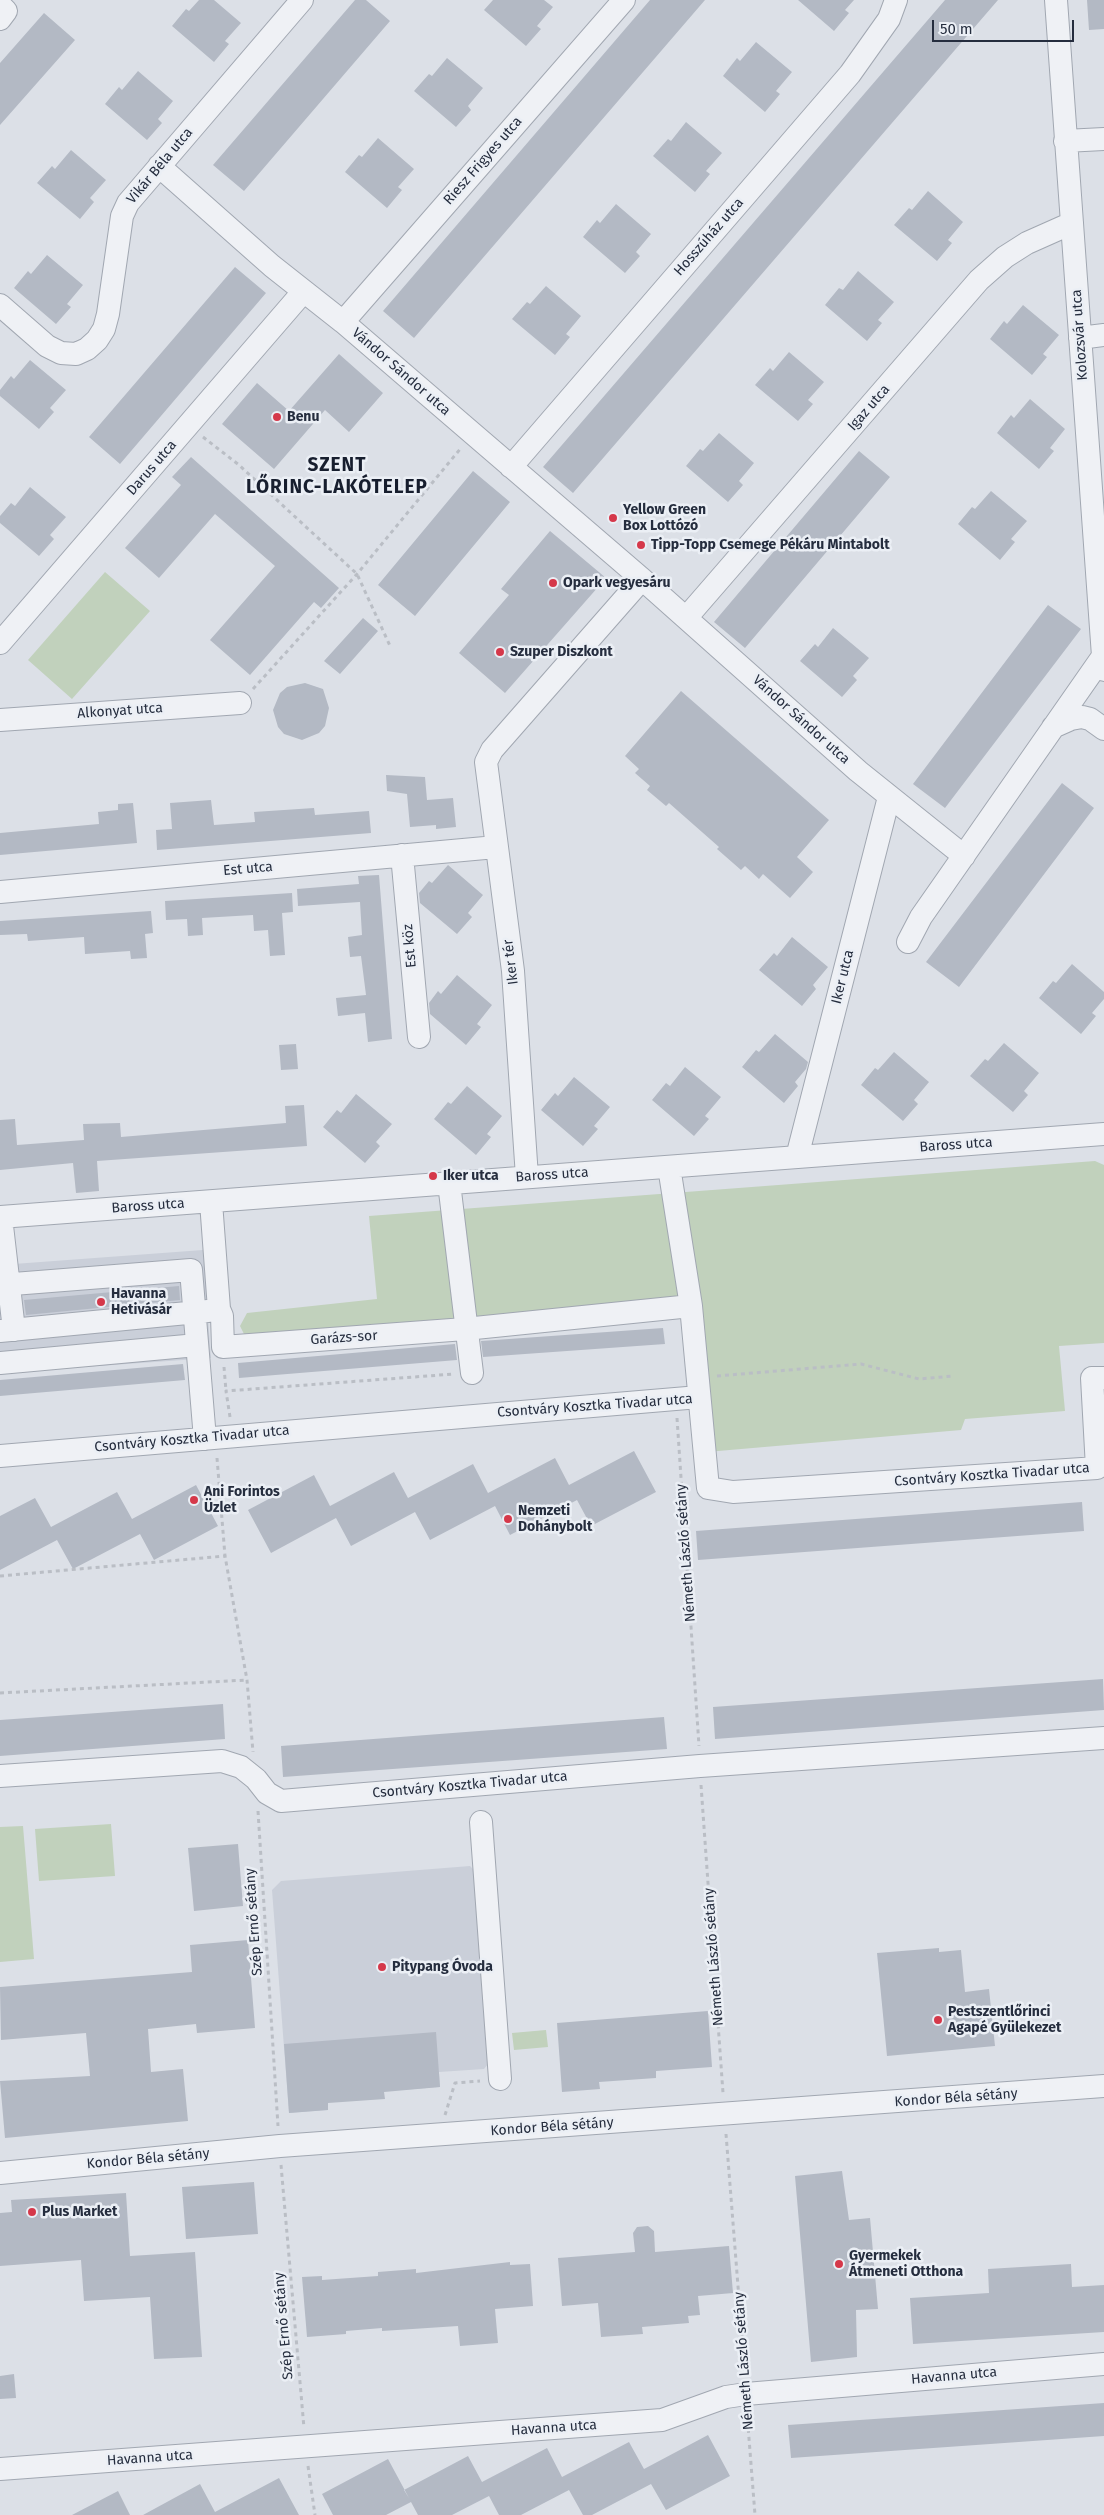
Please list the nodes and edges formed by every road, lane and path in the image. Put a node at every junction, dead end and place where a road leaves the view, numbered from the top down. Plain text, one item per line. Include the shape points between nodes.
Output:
1 (302, 0) edge
2 (624, 0) edge
3 (896, 0) edge
4 (1056, 0) edge
5 (0, 5) edge
6 (0, 19) edge
7 (1104, 138) edge
8 (1065, 141) junction
9 (159, 166) junction
10 (1072, 224) junction
11 (303, 292) junction
12 (0, 305) edge
13 (343, 322) junction
14 (1104, 335) edge
15 (1080, 338) junction
16 (188, 426) junction
17 (473, 434) junction
18 (512, 467) junction
19 (1100, 536) edge
20 (357, 574) junction
21 (642, 579) junction
22 (686, 618) junction
23 (0, 643) edge
24 (391, 648) dead end
25 (1104, 663) edge
26 (240, 703) joint
27 (0, 716) edge
28 (1053, 727) junction
29 (1104, 729) edge
30 (889, 797) junction
31 (496, 847) junction
32 (402, 855) junction
33 (964, 856) junction
34 (0, 892) edge
35 (908, 942) dead end
36 (419, 1037) dead end
37 (1104, 1134) edge
38 (797, 1157) junction
39 (669, 1167) junction
40 (527, 1177) junction
41 (449, 1183) junction
42 (211, 1202) junction
43 (1, 1217) edge
44 (5, 1284) edge
45 (691, 1306) junction
46 (219, 1309) junction
47 (195, 1313) junction
48 (466, 1329) junction
49 (7, 1331) edge
50 (197, 1345) junction
51 (0, 1363) edge
52 (472, 1373) joint
53 (953, 1376) dead end
54 (1104, 1378) edge
55 (699, 1397) junction
56 (676, 1399) junction
57 (217, 1438) junction
58 (0, 1456) edge
59 (225, 1556) junction
60 (0, 1576) edge
61 (247, 1680) junction
62 (0, 1693) edge
63 (1104, 1738) edge
64 (700, 1766) junction
65 (0, 1776) edge
66 (256, 1779) junction
67 (481, 1822) dead end
68 (500, 2079) joint
69 (1104, 2086) edge
70 (725, 2115) junction
71 (438, 2135) junction
72 (280, 2146) junction
73 (0, 2173) edge
74 (1104, 2364) edge
75 (746, 2394) junction
76 (302, 2407) dead end
77 (306, 2447) junction
78 (0, 2469) edge
79 (315, 2515) edge
80 (755, 2515) edge

1 - 9 street, Vikár Béla utca
2 - 13 street, Riesz Frigyes utca
3 - 18 street, Hosszúház utca via 888,19 850,74
4 - 8 street, Kolozsvár utca
5 - 6 street via 6,11
7 - 8 street
8 - 10 street, Kolozsvár utca
9 - 11 street, Vándor Sándor utca
9 - 12 street, Vikár Béla utca via 128,203 122,216 108,314 104,329 87,349 76,354 61,353 47,346
10 - 15 street, Kolozsvár utca
10 - 22 street, Igaz utca via 1027,243 979,280
11 - 13 street, Vándor Sándor utca
11 - 16 street, Darus utca
13 - 17 street, Vándor Sándor utca
14 - 15 street
15 - 19 street, Kolozsvár utca
16 - 20 path via 239,465
16 - 23 street, Darus utca
17 - 18 street, Vándor Sándor utca
17 - 20 path
18 - 21 street, Vándor Sándor utca
19 - 25 street, Kolozsvár utca
20 - 24 path
20 - 26 path
21 - 22 street, Vándor Sándor utca
21 - 31 street, Iker tér via 492,750 486,762 486,775
22 - 30 street, Vándor Sándor utca
25 - 28 street
26 - 27 street, Alkonyat utca
28 - 29 street via 1071,718 1082,717
28 - 33 street
30 - 33 street, Vándor Sándor utca
30 - 38 street, Iker utca
31 - 32 street, Est utca
31 - 40 street, Iker tér via 513,971
32 - 34 street, Est utca
32 - 36 street, Est köz
33 - 35 street
37 - 38 street, Baross utca
38 - 39 street, Baross utca
39 - 40 street, Baross utca
39 - 45 street
40 - 41 street, Baross utca
41 - 42 street, Baross utca
41 - 48 street
42 - 43 street, Baross utca
42 - 46 street
43 - 44 street
44 - 47 street via 191,1270
44 - 49 street
45 - 48 street, Garázs-sor
45 - 55 street
46 - 47 street
46 - 48 street, Garázs-sor via 223,1347
47 - 49 street
47 - 50 street
48 - 52 street
50 - 51 street
50 - 57 street
52 - 57 path, Szép Ernő sétány via 226,1391
53 - 55 path via 920,1379 852,1364 716,1376
54 - 55 street, Csontváry Kosztka Tivadar utca via 1092,1378 1097,1468 733,1492 708,1488
55 - 56 street, Csontváry Kosztka Tivadar utca
56 - 57 street, Csontváry Kosztka Tivadar utca
56 - 64 path, Németh László sétány
57 - 58 street, Csontváry Kosztka Tivadar utca
57 - 59 path, Szép Ernő sétány
59 - 60 path
59 - 61 path, Szép Ernő sétány
61 - 62 path
61 - 66 path, Szép Ernő sétány
63 - 64 street, Csontváry Kosztka Tivadar utca
64 - 66 street, Csontváry Kosztka Tivadar utca via 281,1801
64 - 70 path, Németh László sétány
65 - 66 street, Csontváry Kosztka Tivadar utca via 222,1761 241,1767
66 - 72 path, Szép Ernő sétány
67 - 68 street
68 - 71 path via 455,2083
69 - 70 street, Kondor Béla sétány
70 - 71 street, Kondor Béla sétány
70 - 75 path, Németh László sétány
71 - 72 street, Kondor Béla sétány
72 - 73 street, Kondor Béla sétány
72 - 76 path, Szép Ernő sétány
74 - 75 street, Havanna utca
75 - 77 street, Havanna utca via 726,2397 662,2420
75 - 80 path, Németh László sétány
77 - 78 street, Havanna utca
77 - 79 path

